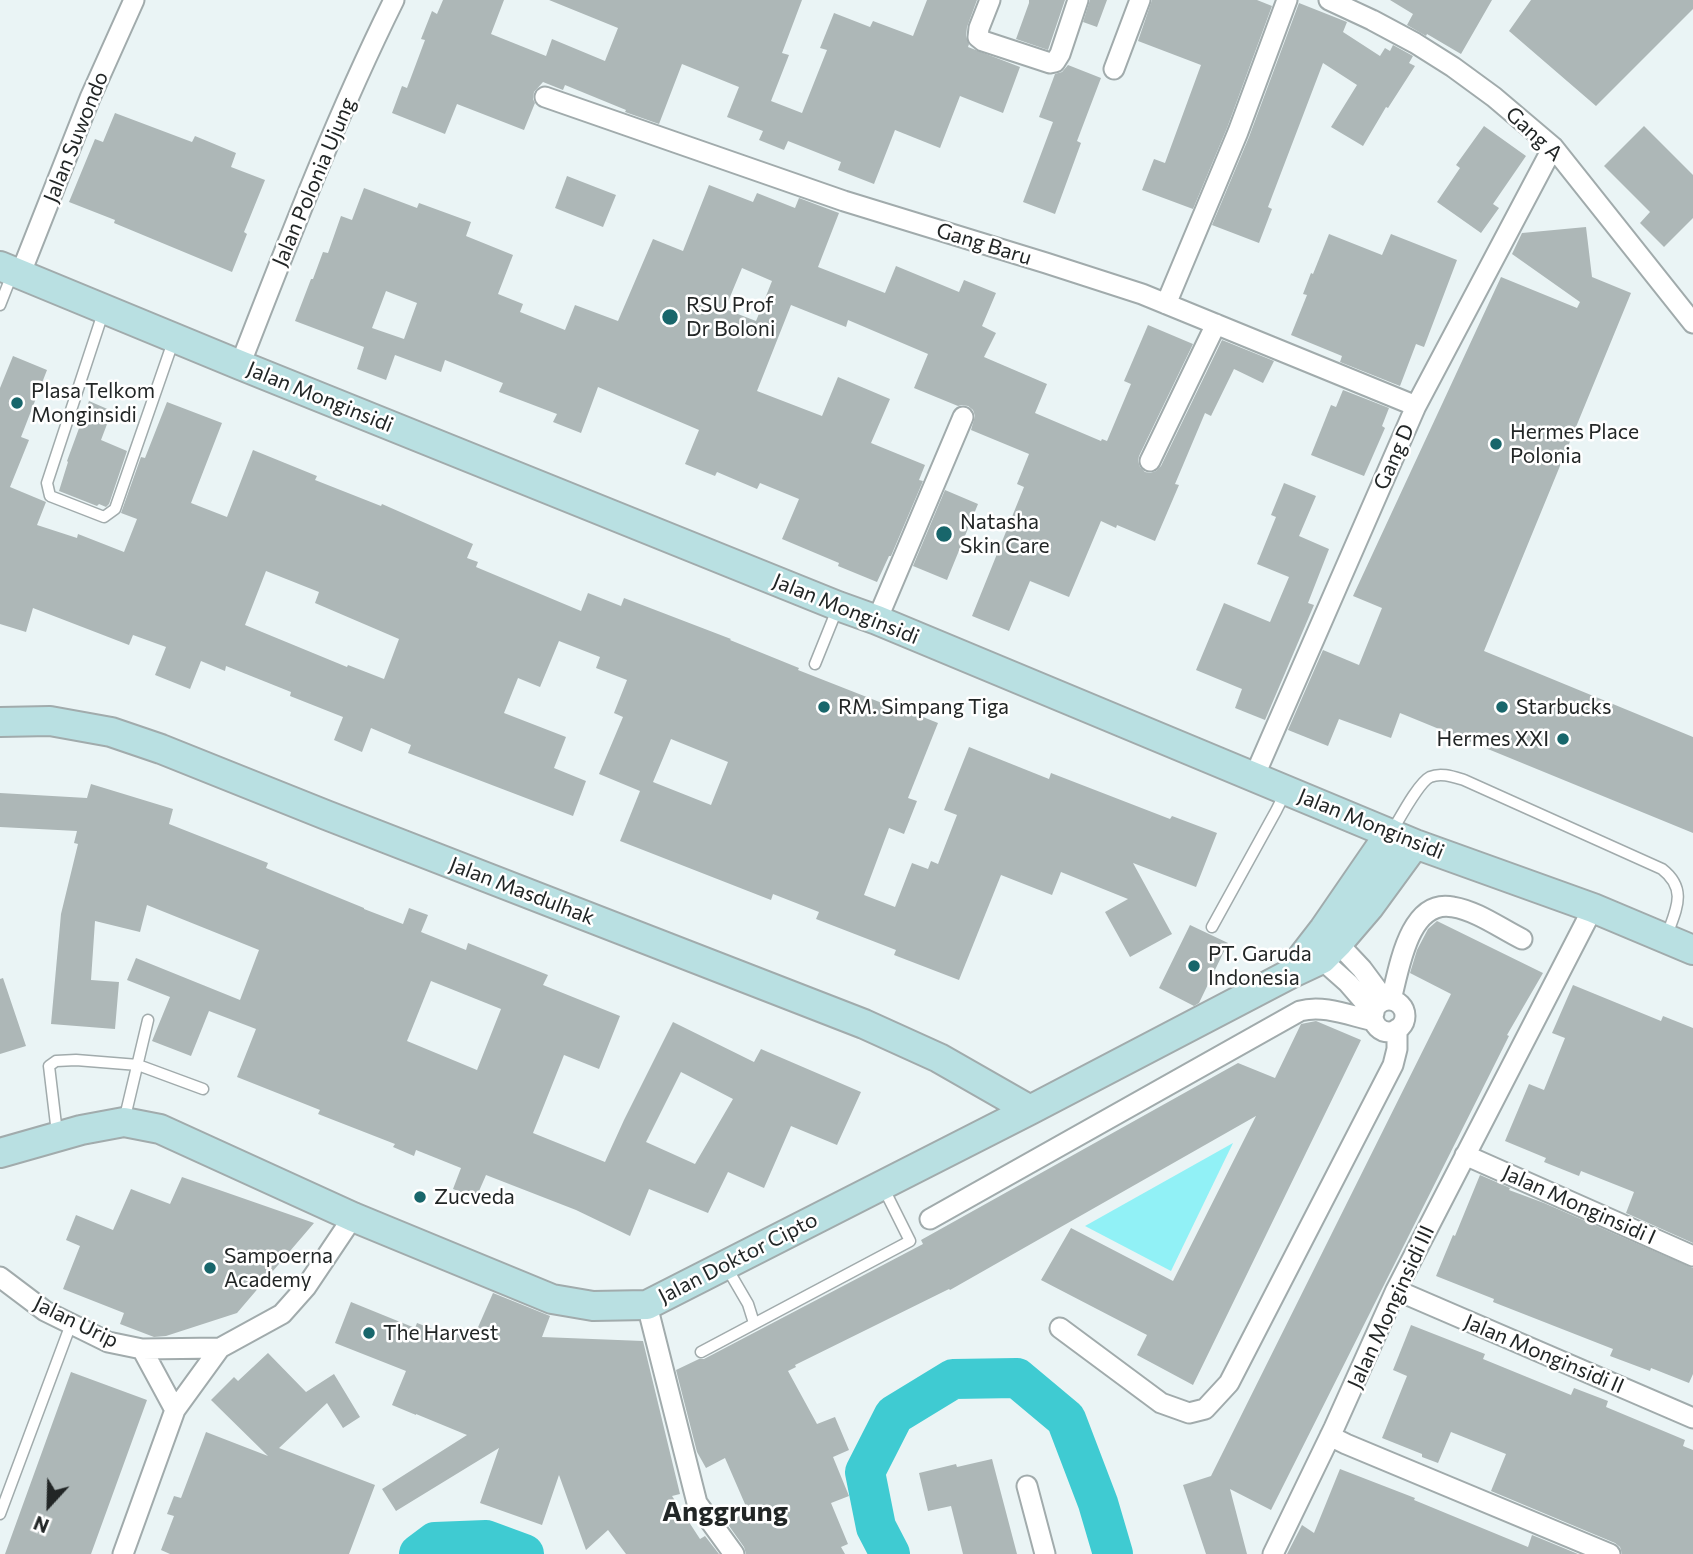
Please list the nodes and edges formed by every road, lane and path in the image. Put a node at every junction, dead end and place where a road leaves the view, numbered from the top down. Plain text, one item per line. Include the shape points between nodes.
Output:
1 (134, 0) edge
2 (394, 0) edge
3 (990, 0) edge
4 (1078, 0) edge
5 (1140, 0) edge
6 (1287, 0) edge
7 (1329, 0) edge
8 (1114, 69) dead end
9 (545, 97) dead end
10 (1553, 147) junction
11 (11, 271) edge
12 (1166, 304) junction
13 (0, 305) edge
14 (104, 309) junction
15 (1693, 323) edge
16 (1216, 324) junction
17 (174, 338) junction
18 (240, 365) junction
19 (1416, 406) junction
20 (963, 417) dead end
21 (1150, 461) dead end
22 (838, 606) junction
23 (877, 620) junction
24 (815, 664) dead end
25 (0, 722) edge
26 (1254, 777) junction
27 (1286, 789) junction
28 (1403, 839) junction
29 (1593, 908) junction
30 (1212, 927) dead end
31 (1666, 938) junction
32 (1522, 939) dead end
33 (1323, 945) junction
34 (1693, 950) edge
35 (1381, 1009) junction
36 (148, 1020) dead end
37 (1397, 1029) junction
38 (138, 1065) junction
39 (203, 1089) dead end
40 (1030, 1110) junction
41 (124, 1122) junction
42 (57, 1136) junction
43 (0, 1153) edge
44 (1465, 1155) junction
45 (883, 1185) junction
46 (353, 1217) junction
47 (930, 1219) dead end
48 (1693, 1256) edge
49 (725, 1265) junction
50 (0, 1276) edge
51 (1396, 1290) junction
52 (647, 1305) junction
53 (754, 1323) junction
54 (71, 1324) junction
55 (1060, 1328) dead end
56 (220, 1348) junction
57 (142, 1349) junction
58 (701, 1352) dead end
59 (175, 1410) junction
60 (1693, 1418) edge
61 (1330, 1436) junction
62 (1027, 1486) dead end
63 (0, 1514) edge
64 (123, 1554) edge
65 (734, 1554) edge
66 (1045, 1554) edge
67 (1273, 1554) edge
68 (1610, 1554) edge

1 - 11 street, Jalan Suwondo
2 - 18 street, Jalan Polonia Ujung via 299,212
3 - 4 street via 978,37 1050,63 1060,54
5 - 8 street
6 - 12 street
7 - 10 street, Gang A via 1453,67
9 - 12 street, Gang Baru via 844,201
10 - 15 street, Gang A
10 - 19 street, Gang D
11 - 13 lane
11 - 14 street, Jalan Monginsidi
12 - 16 street, Gang Baru
14 - 17 street, Jalan Monginsidi
14 - 17 lane via 47,483 50,496 104,517 116,509
16 - 19 street, Gang Baru
16 - 21 street
17 - 18 street, Jalan Monginsidi
18 - 22 street, Jalan Monginsidi
19 - 26 street, Gang D
20 - 23 street
22 - 23 street, Jalan Monginsidi
22 - 24 lane
23 - 26 street, Jalan Monginsidi
25 - 40 street, Jalan Masdulhak via 50,720 111,732 161,749 864,1024 939,1058
26 - 27 street, Jalan Monginsidi
27 - 28 street, Jalan Monginsidi
27 - 30 lane
28 - 29 street, Jalan Monginsidi
28 - 31 lane via 1416,792 1423,783 1440,775 1464,780 1662,869 1675,881 1679,895
28 - 33 street
29 - 31 street, Jalan Monginsidi
29 - 44 street, Jalan Monginsidi III
31 - 34 street, Jalan Monginsidi
32 - 35 street via 1454,907 1429,909 1411,936
33 - 35 street via 1362,969
33 - 40 street, Jalan Doktor Cipto via 1290,974
35 - 37 street via 1376,1025
35 - 37 street via 1400,1004 1405,1019
35 - 47 street via 1300,1011
36 - 38 lane
37 - 55 street via 1393,1065 1229,1383 1205,1409 1189,1413 1161,1403
38 - 39 lane
38 - 41 lane
38 - 42 lane via 76,1060 51,1064
40 - 45 street, Jalan Doktor Cipto
41 - 42 street, Jalan Doktor Cipto
41 - 46 street, Jalan Doktor Cipto via 160,1129
42 - 43 street, Jalan Doktor Cipto
44 - 48 street, Jalan Monginsidi I
44 - 51 street, Jalan Monginsidi III
45 - 49 street, Jalan Doktor Cipto
45 - 53 lane via 910,1241
46 - 52 street, Jalan Doktor Cipto via 552,1299 593,1306
46 - 56 street, Jalan Urip via 282,1314
49 - 52 street, Jalan Doktor Cipto
49 - 53 lane
50 - 54 street, Jalan Urip via 45,1311
51 - 60 street, Jalan Monginsidi II
51 - 61 street, Jalan Monginsidi III
52 - 65 street via 697,1503
53 - 58 lane
54 - 57 street, Jalan Urip via 108,1342
54 - 63 lane
56 - 57 street, Jalan Urip
56 - 59 street
57 - 59 street
59 - 64 street
61 - 67 street, Jalan Monginsidi III
61 - 68 street
62 - 66 street

